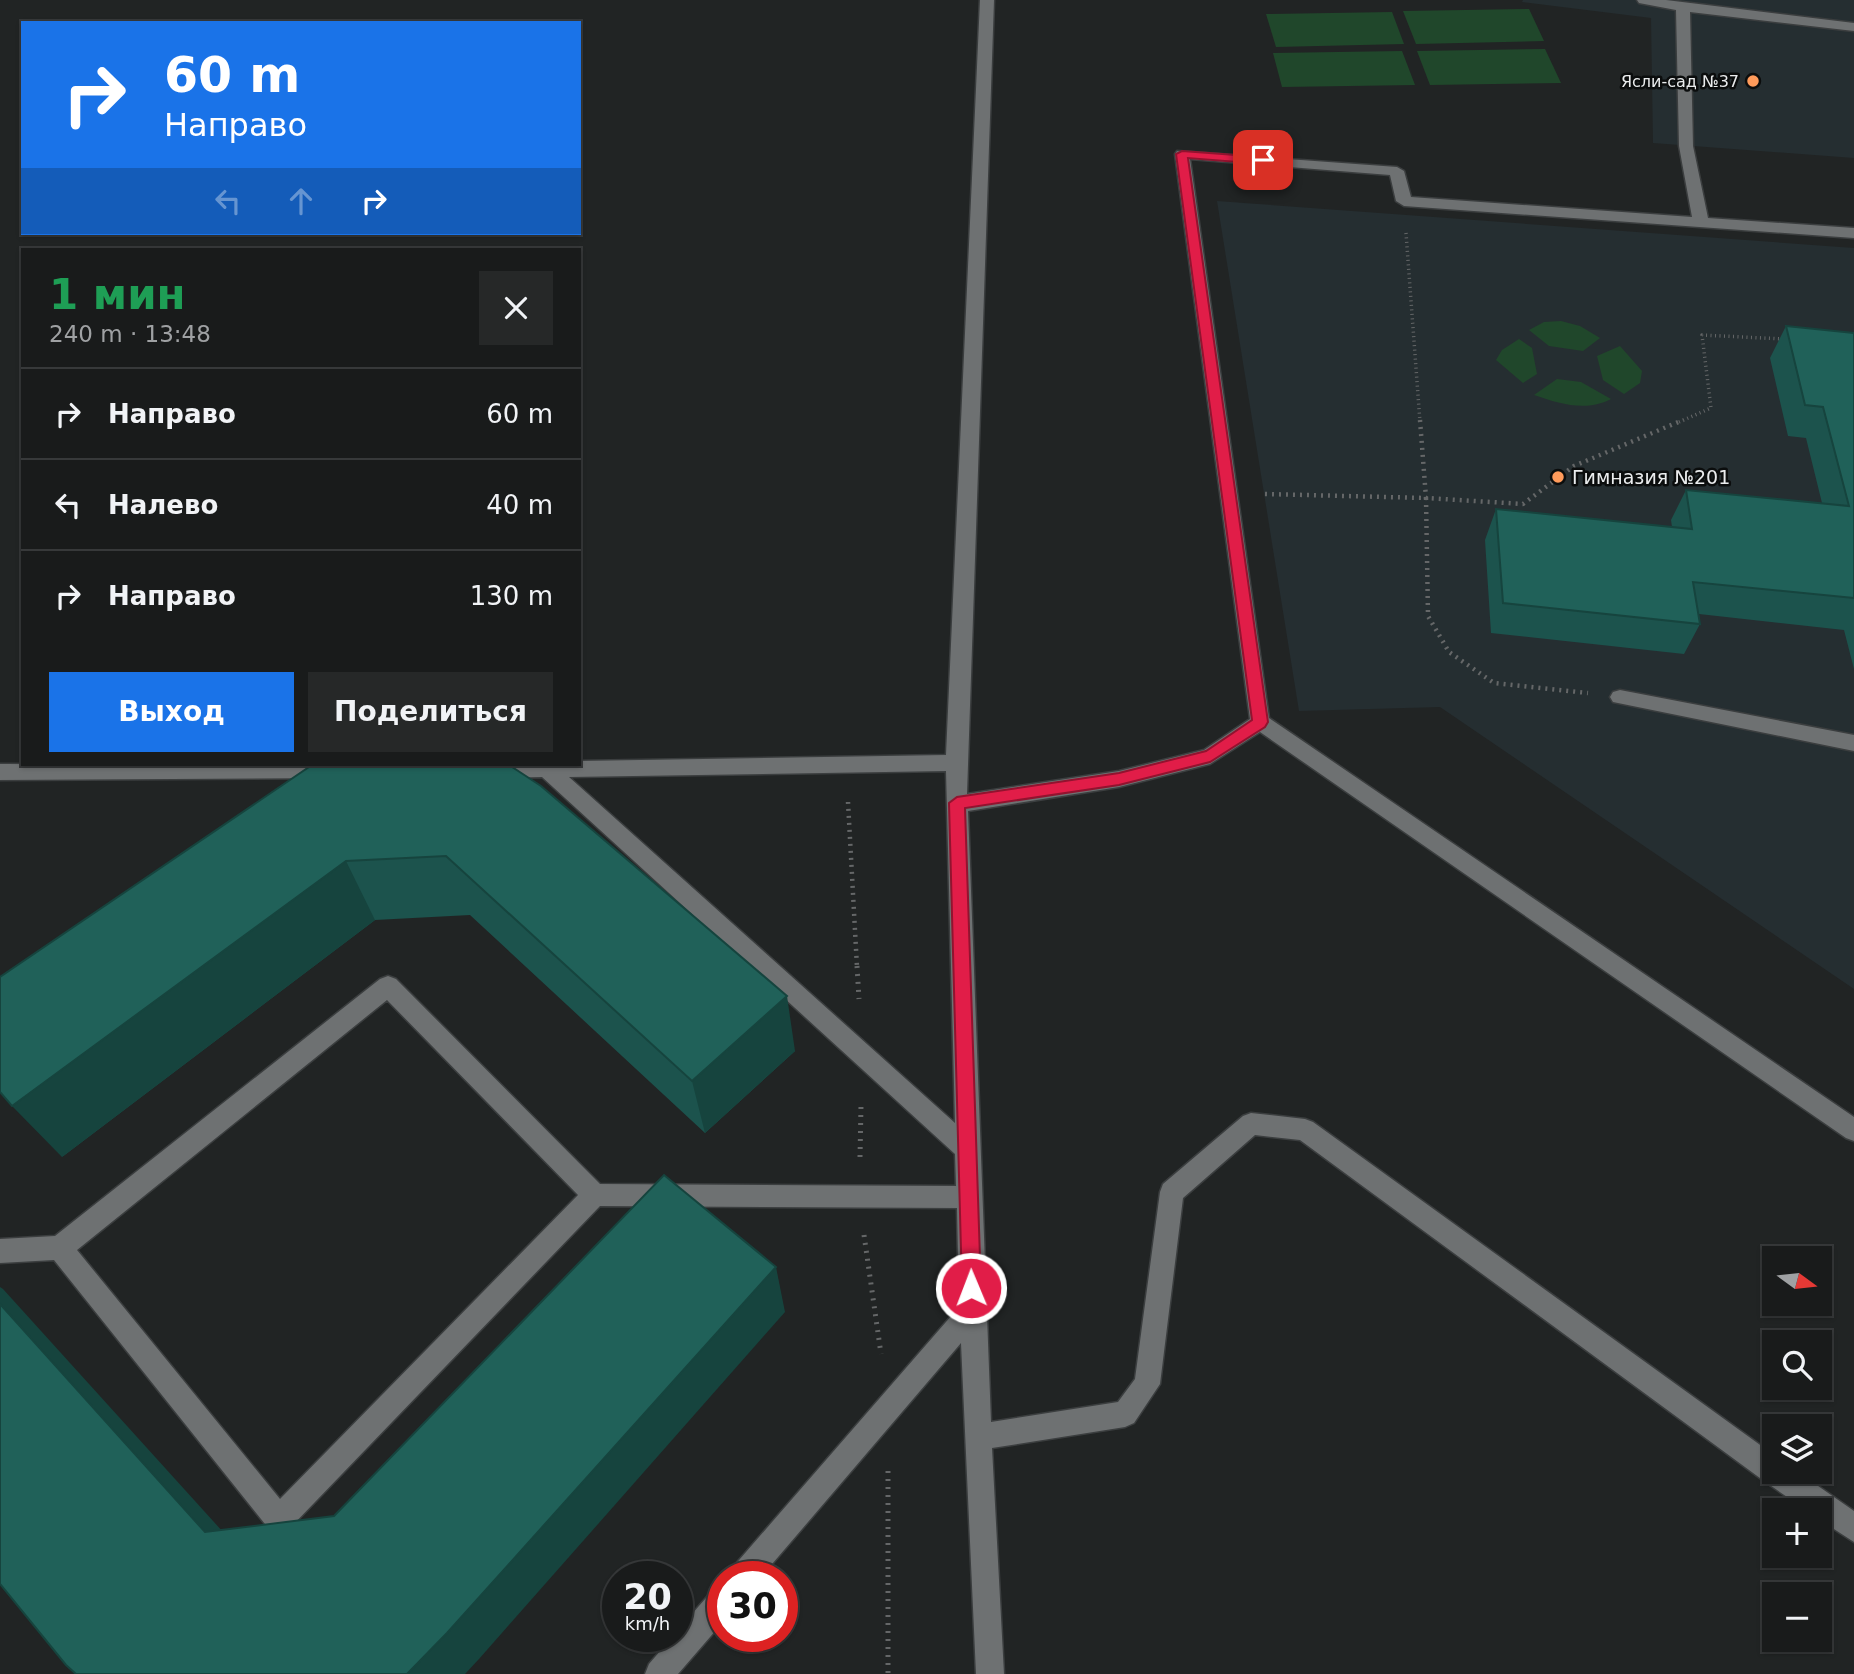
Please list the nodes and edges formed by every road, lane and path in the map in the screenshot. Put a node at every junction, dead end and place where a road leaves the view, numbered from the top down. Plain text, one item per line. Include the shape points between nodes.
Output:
1 (987, 0) edge
2 (1644, 0) edge
3 (1683, 7) junction
4 (1854, 27) edge
5 (1404, 201) junction
6 (1701, 222) junction
7 (1854, 233) edge
8 (1785, 339) dead end
9 (1229, 494) junction
10 (1426, 498) junction
11 (1620, 697) joint
12 (1260, 722) junction
13 (1854, 743) edge
14 (956, 763) junction
15 (466, 770) edge
16 (548, 770) junction
17 (304, 771) junction
18 (345, 771) edge
19 (0, 772) edge
20 (270, 795) edge
21 (957, 803) junction
22 (1854, 1130) edge
23 (968, 1150) junction
24 (595, 1195) junction
25 (969, 1197) junction
26 (60, 1248) junction
27 (0, 1251) edge
28 (972, 1311) junction
29 (978, 1437) junction
30 (1762, 1462) edge
31 (1793, 1484) edge
32 (1854, 1528) edge
33 (757, 1561) edge
34 (707, 1618) edge
35 (659, 1674) edge
36 (990, 1674) edge

1 - 14 street
2 - 3 street
3 - 4 street
3 - 6 street via 1686,146
5 - 6 street
5 - 9 street via 1397,171 1182,154
5 - 10 path
6 - 7 street
8 - 10 path via 1702,335 1711,408 1574,466 1523,504
9 - 10 path
9 - 12 street
10 - 11 path via 1428,616 1449,652 1494,683
11 - 13 street
12 - 21 street via 1210,756 1119,779
12 - 22 street
14 - 16 street
14 - 21 street
15 - 16 street
16 - 23 street
17 - 18 street
17 - 19 street
17 - 20 street
21 - 23 street
23 - 25 street
24 - 25 street
24 - 26 street via 388,986
24 - 26 street via 279,1519
25 - 28 street
26 - 27 street
28 - 29 street
28 - 33 street
29 - 30 street via 1125,1414 1147,1384 1172,1192 1251,1124 1306,1130
29 - 36 street
31 - 32 street
34 - 35 street

